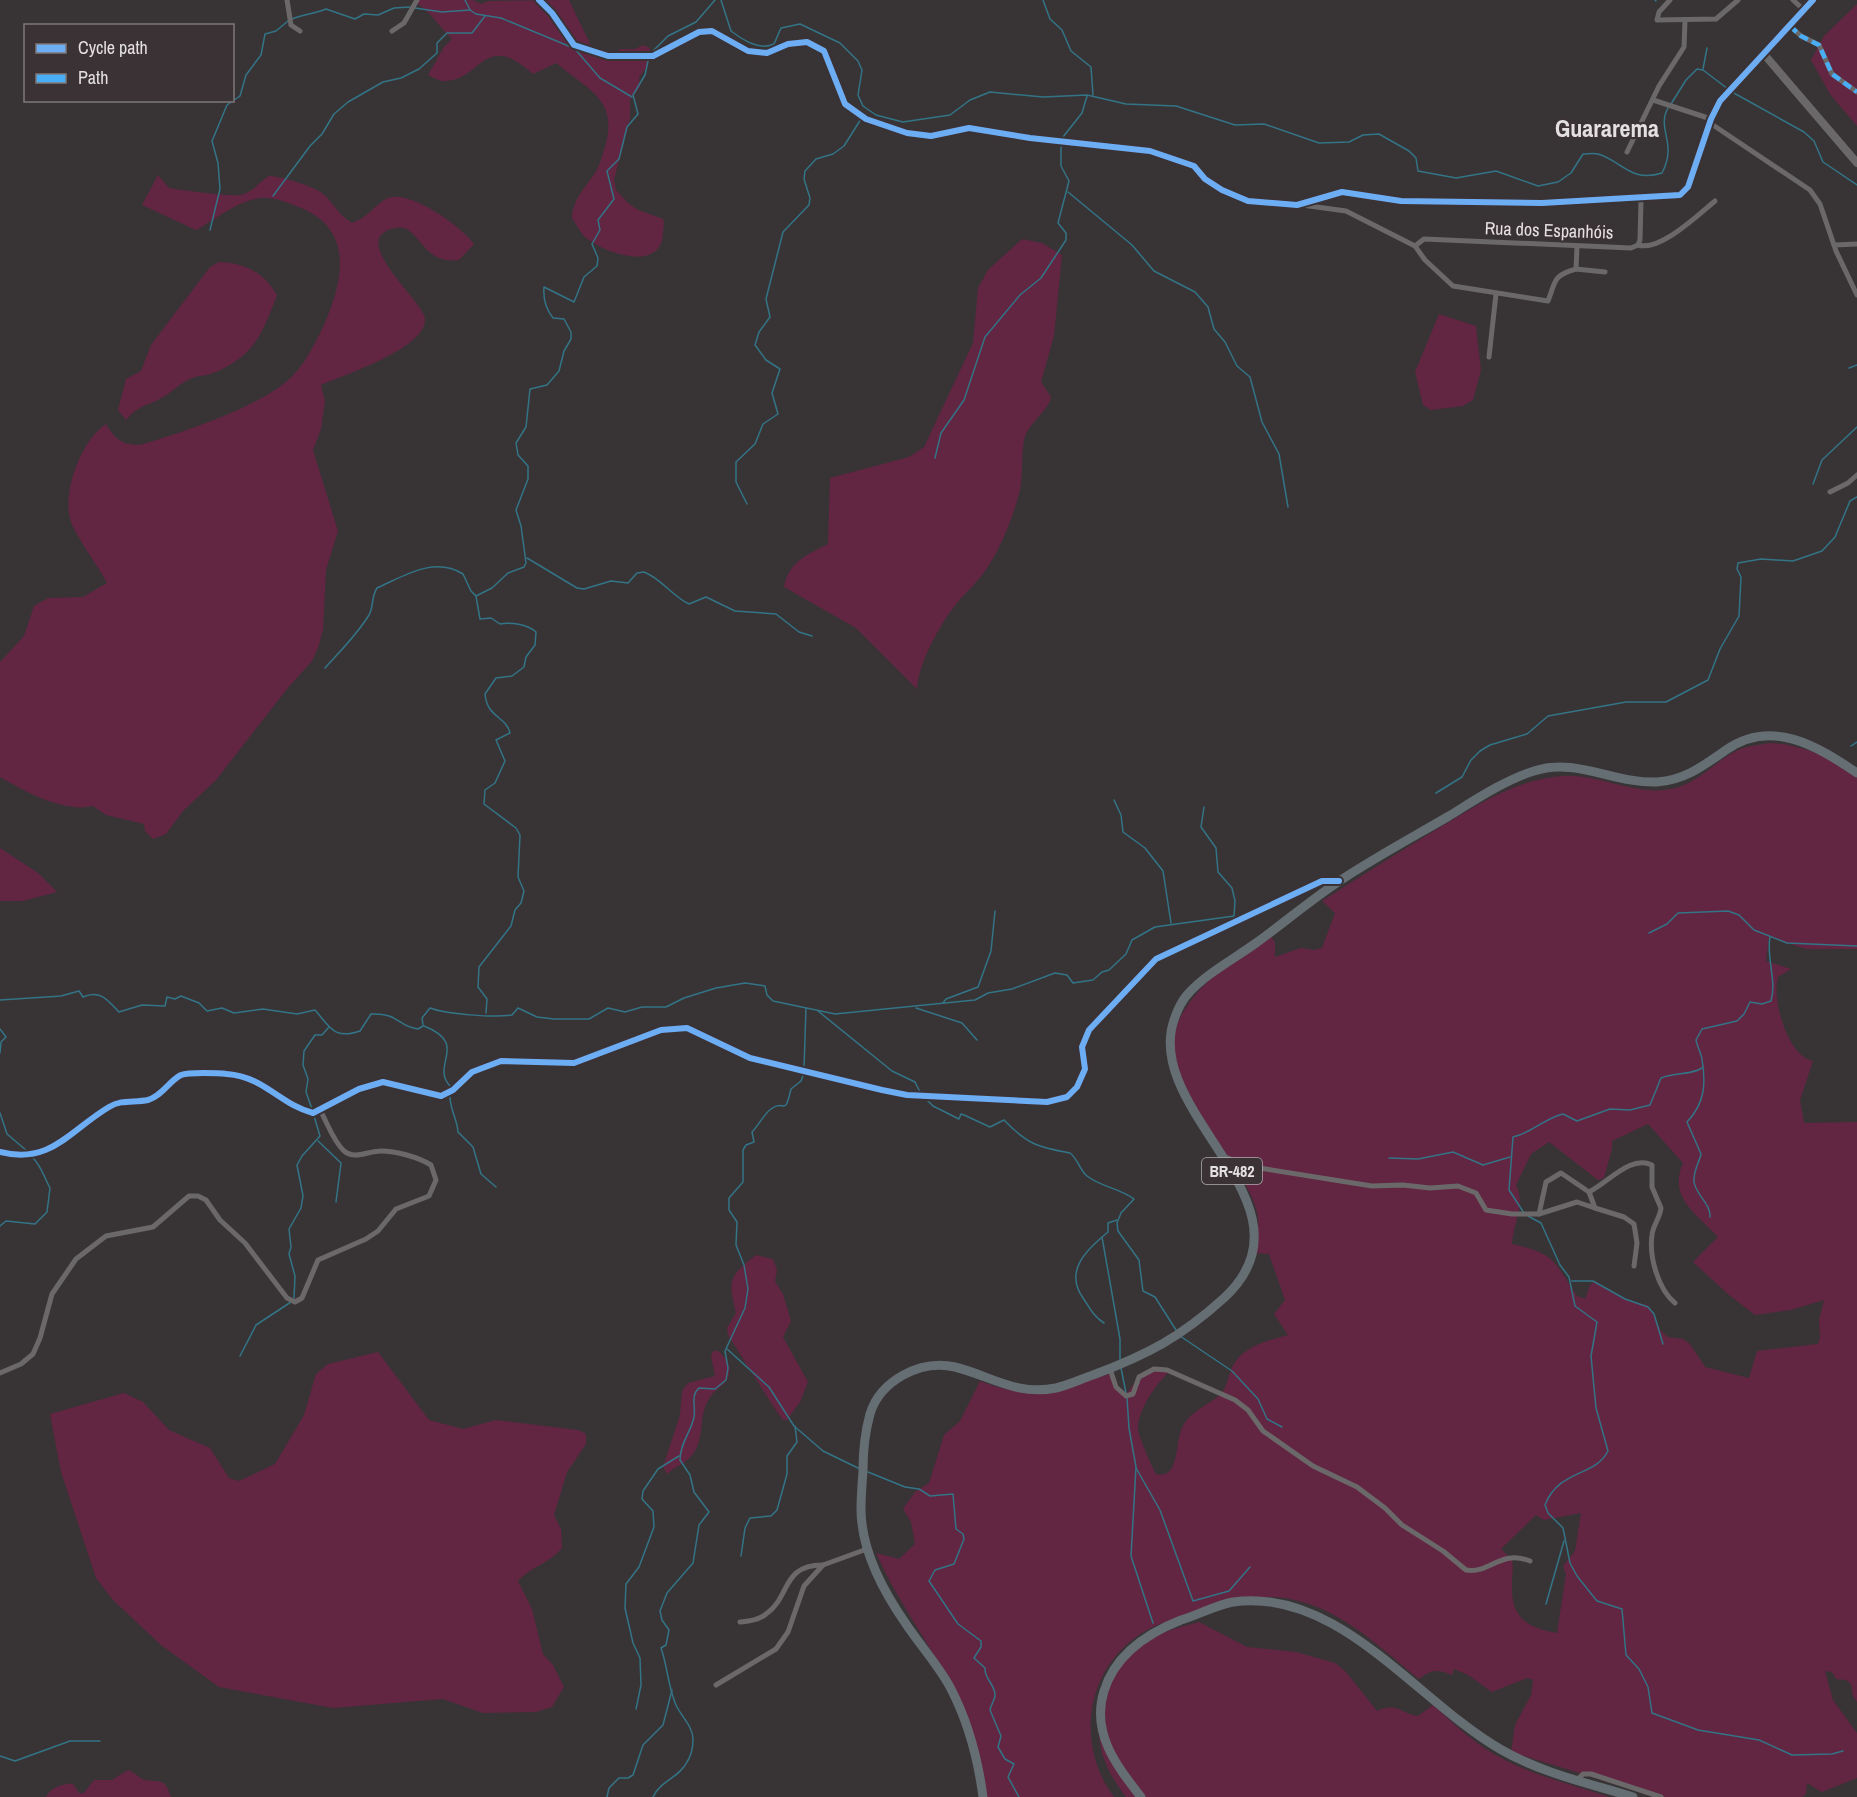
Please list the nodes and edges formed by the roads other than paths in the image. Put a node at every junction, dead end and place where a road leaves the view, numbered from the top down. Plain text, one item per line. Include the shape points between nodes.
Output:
1 (287, 0) edge
2 (417, 0) edge
3 (539, 0) edge
4 (1670, 0) edge
5 (1738, 0) edge
6 (1793, 0) edge
7 (1813, 0) edge
8 (1805, 10) junction
9 (1685, 21) junction
10 (1790, 26) junction
11 (300, 31) dead end
12 (392, 31) dead end
13 (1763, 53) junction
14 (1857, 92) edge
15 (1653, 100) junction
16 (1710, 121) junction
17 (1627, 152) dead end
18 (1857, 163) edge
19 (1641, 200) junction
20 (1715, 201) dead end
21 (1297, 205) junction
22 (1638, 244) junction
23 (1857, 244) edge
24 (1834, 245) junction
25 (1415, 246) junction
26 (1577, 247) junction
27 (1576, 269) junction
28 (1605, 272) dead end
29 (1496, 294) junction
30 (1857, 295) edge
31 (1489, 357) dead end
32 (1857, 475) edge
33 (1830, 492) dead end
34 (1857, 773) edge
35 (1339, 881) junction
36 (320, 1110) junction
37 (0, 1152) edge
38 (1223, 1156) junction
39 (1588, 1192) junction
40 (1595, 1208) junction
41 (1539, 1214) junction
42 (1634, 1266) dead end
43 (1675, 1303) dead end
44 (1110, 1369) junction
45 (0, 1373) edge
46 (867, 1549) junction
47 (1530, 1561) dead end
48 (822, 1564) junction
49 (740, 1623) dead end
50 (716, 1684) dead end
51 (1577, 1780) junction
52 (983, 1797) edge
53 (1141, 1797) edge
54 (1633, 1797) edge
55 (1661, 1797) edge

1 - 11 street via 291,25
2 - 12 street via 404,23
3 - 21 street via 574,45 608,56 653,56 699,32 712,32 748,51 767,53 788,44 807,42 824,51 845,104 866,119 931,136 969,128 1150,151 1194,166 1205,179 1248,201
4 - 9 street via 1656,18
5 - 9 street via 1716,19
6 - 8 street
7 - 8 street
8 - 10 street
9 - 15 street via 1684,47
10 - 13 street
10 - 14 street via 1819,45 1832,74
13 - 16 street via 1726,94
13 - 18 street
15 - 16 street
15 - 17 street
16 - 19 street via 1688,187 1680,195
16 - 24 street via 1810,190 1820,204
19 - 21 street via 1409,201 1342,192
19 - 22 street, Rua dos Espanhóis
20 - 22 street via 1665,239 1649,246
21 - 25 street via 1346,211
22 - 26 street, Rua dos Espanhóis via 1631,248
23 - 24 street
24 - 30 street
25 - 26 street, Rua dos Espanhóis via 1424,239
25 - 29 street via 1454,286
26 - 27 street
27 - 28 street
27 - 29 street via 1558,277 1548,301
29 - 31 street
32 - 33 street
34 - 35 highway, BR-482 via 1806,742 1769,734 1732,746 1684,777 1666,780 1629,780 1575,768 1547,767 1480,798
35 - 36 street via 1322,882 1156,959 1089,1030 1082,1047 1084,1069 1077,1087 1067,1097 1047,1102 890,1092 750,1058 687,1028 661,1030 574,1063 501,1061 472,1072 441,1096 383,1082 359,1089
35 - 38 highway, BR-482 via 1195,988 1181,1004 1171,1031 1173,1069
36 - 37 street via 313,1113 295,1108 261,1082 228,1074 182,1075 150,1100 129,1100 109,1107 69,1137 34,1155 20,1157
36 - 45 street via 348,1154 390,1152 431,1165 436,1180 429,1196 396,1209 366,1239 318,1260 302,1298 295,1302 287,1298 206,1200 189,1196 153,1227 106,1236 76,1260 52,1294 33,1354
38 - 41 street via 1247,1166 1372,1186 1458,1186 1476,1193 1486,1210
38 - 44 highway, BR-482 via 1252,1215 1253,1240 1244,1275 1224,1299 1173,1340
39 - 40 street
39 - 41 street via 1566,1174 1557,1173 1546,1182
39 - 43 street via 1632,1163 1652,1165 1652,1187 1660,1208 1652,1233 1654,1260 1663,1291
40 - 41 street via 1577,1202
40 - 42 street via 1634,1224
44 - 46 highway, BR-482 via 1065,1385 1040,1389 1001,1385 945,1366 923,1368 898,1377 877,1398 867,1429 861,1509
44 - 47 street via 1116,1387 1126,1396 1133,1394 1139,1377 1154,1369 1167,1370 1235,1400 1263,1431 1313,1466 1357,1487 1466,1570 1480,1569 1503,1558
46 - 48 street
46 - 52 highway, BR-482 via 884,1590 949,1685 974,1747
48 - 49 street via 808,1566 794,1575 768,1614
48 - 50 street via 804,1586 788,1632 776,1649
51 - 53 highway via 1517,1758 1487,1741 1334,1624 1287,1604 1233,1602 1167,1626 1131,1648 1110,1676 1102,1697 1101,1728 1110,1756
51 - 54 highway
51 - 55 street via 1583,1774 1591,1774

